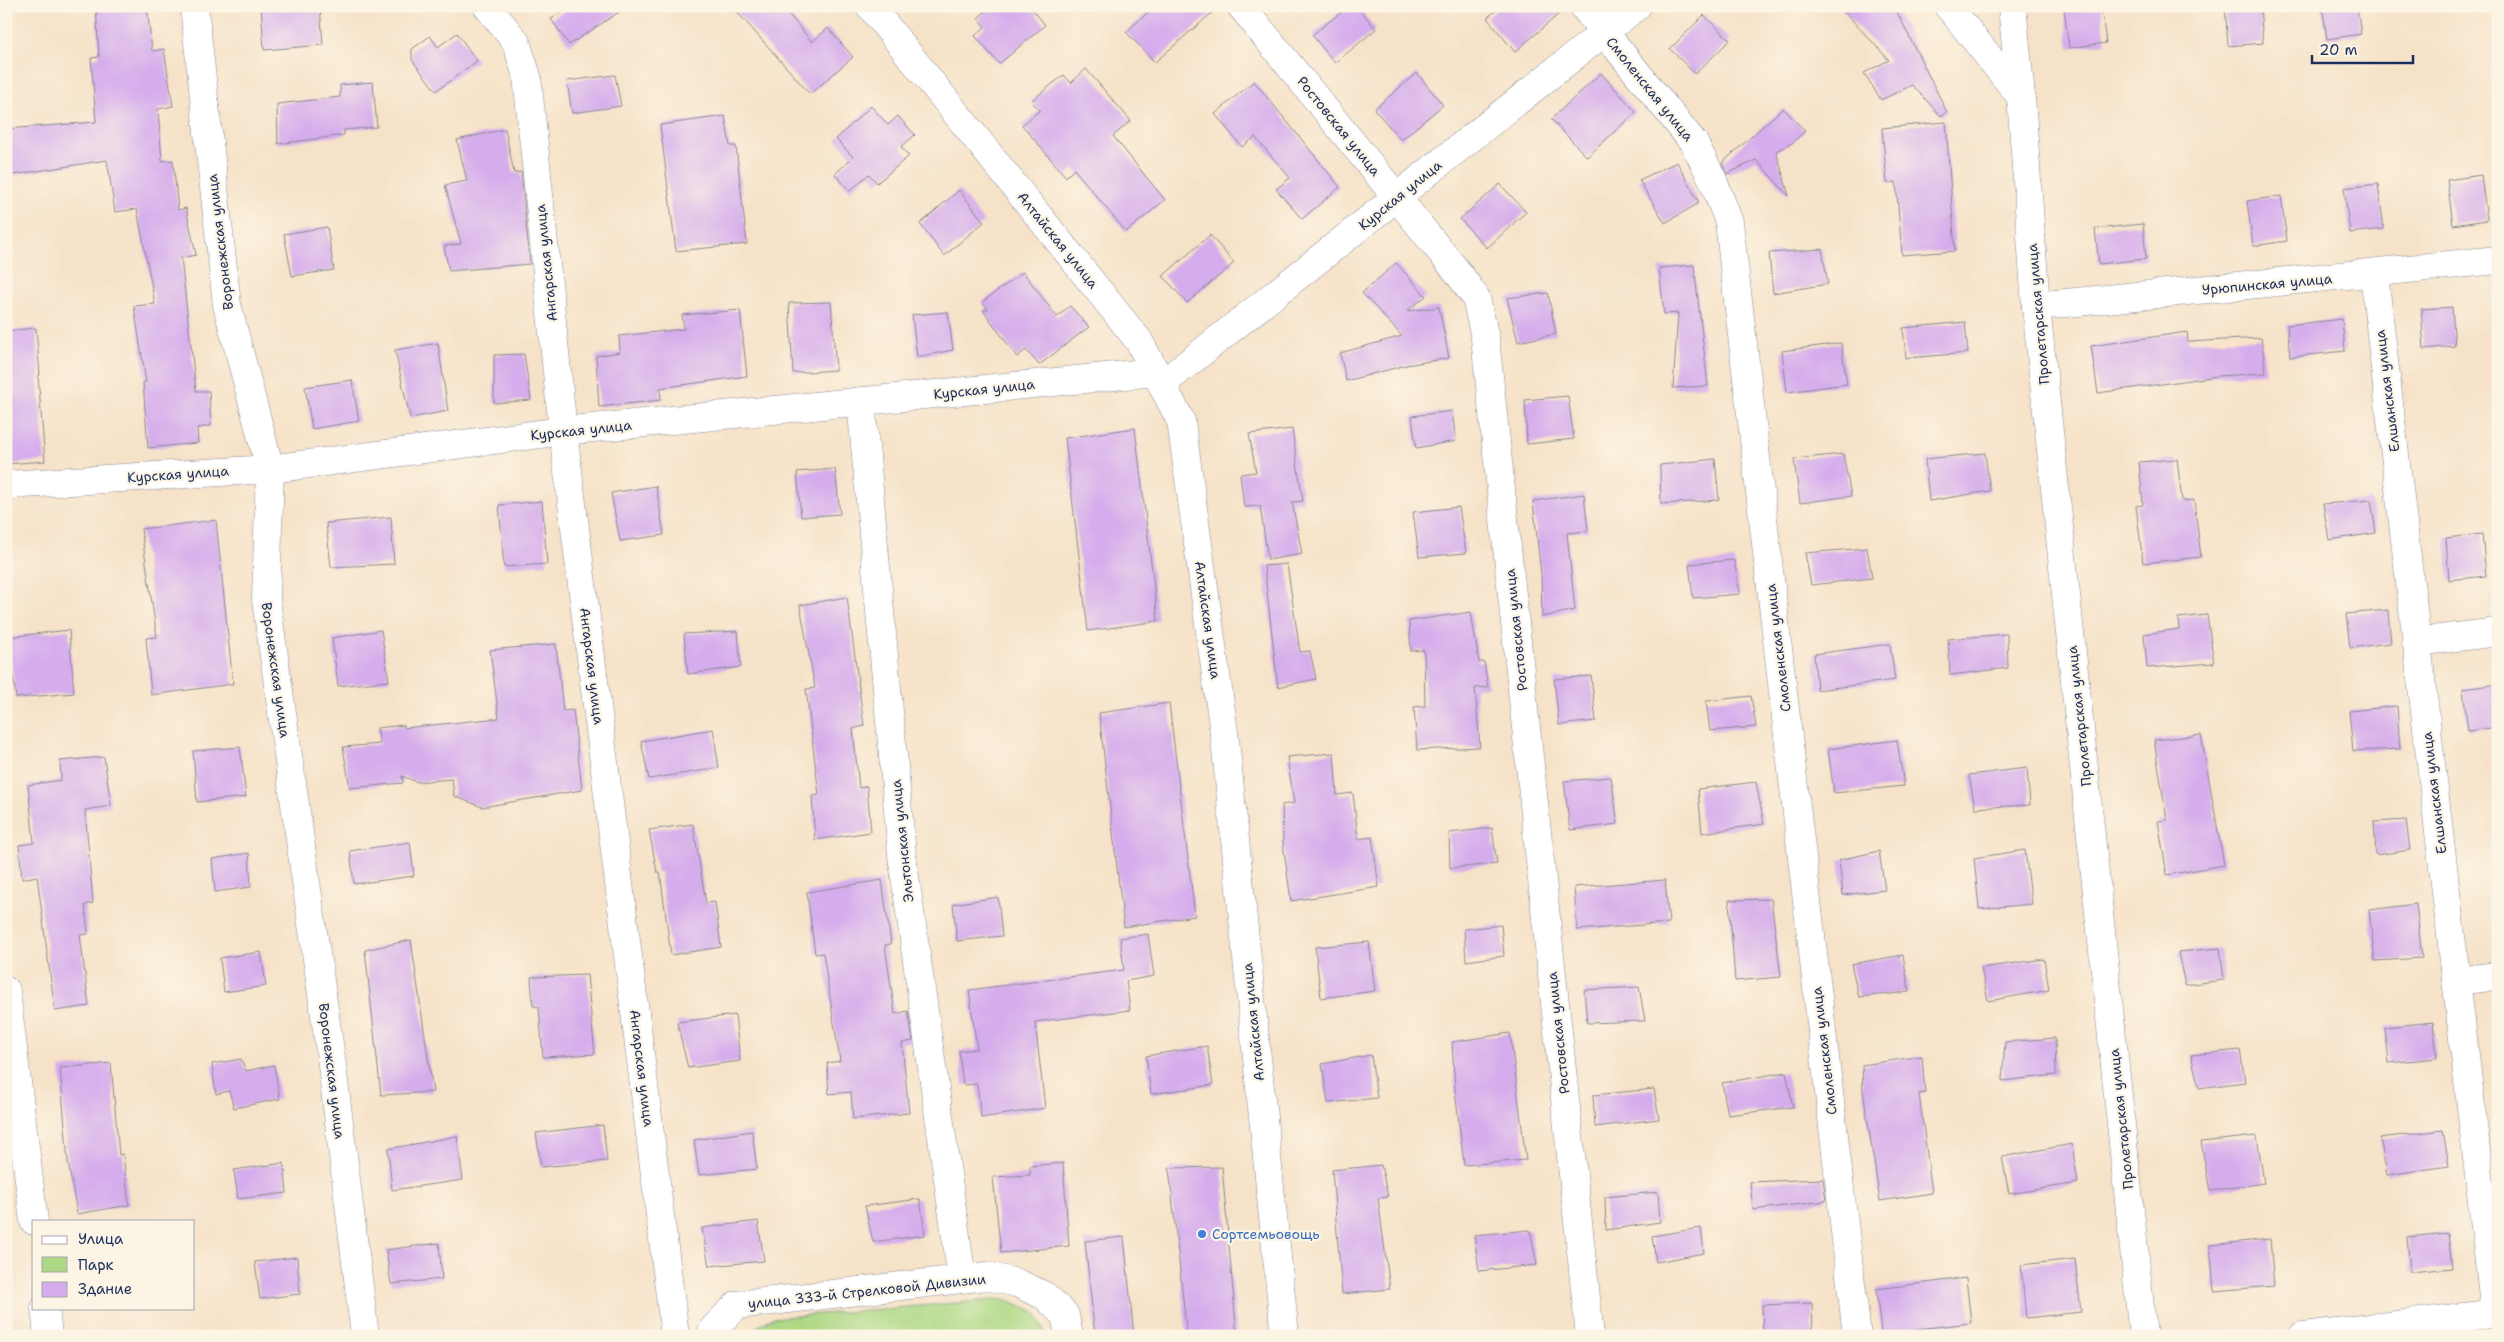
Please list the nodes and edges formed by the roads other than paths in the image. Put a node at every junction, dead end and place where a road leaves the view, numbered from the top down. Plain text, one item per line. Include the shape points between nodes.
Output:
1 (194, 6) edge
2 (487, 6) edge
3 (870, 6) edge
4 (1241, 6) edge
5 (1582, 6) edge
6 (1637, 6) edge
7 (1948, 6) edge
8 (2012, 6) edge
9 (1604, 33) junction
10 (2021, 97) junction
11 (1397, 198) junction
12 (2498, 260) edge
13 (2374, 274) junction
14 (2036, 306) junction
15 (1159, 378) junction
16 (861, 401) junction
17 (563, 431) junction
18 (270, 469) junction
19 (6, 485) edge
20 (2498, 632) edge
21 (2416, 642) junction
22 (2498, 976) edge
23 (2456, 981) junction
24 (6, 991) edge
25 (34, 1220) edge
26 (962, 1279) junction
27 (45, 1310) edge
28 (2497, 1313) edge
29 (48, 1336) edge
30 (365, 1336) edge
31 (675, 1336) edge
32 (710, 1336) edge
33 (1069, 1336) edge
34 (1285, 1336) edge
35 (1590, 1336) edge
36 (1857, 1336) edge
37 (2143, 1336) edge
38 (2303, 1336) edge

1 - 18 street, Воронежская улица via 226,305
2 - 17 street, Ангарская улица via 516,42 527,76
3 - 15 street, Алтайская улица via 1139,341
4 - 11 street, Ростовская улица
5 - 9 street, Смоленская улица
6 - 9 street, Курская улица
7 - 10 street
8 - 10 street, Пролетарская улица
9 - 11 street, Курская улица
9 - 36 street, Смоленская улица via 1694,142 1728,222
10 - 14 street, Пролетарская улица
11 - 15 street, Курская улица
11 - 35 street, Ростовская улица via 1476,298 1485,338
12 - 13 street, Урюпинская улица
13 - 14 street, Урюпинская улица
13 - 21 street, Елшанская улица
14 - 37 street, Пролетарская улица
15 - 16 street, Курская улица
15 - 34 street, Алтайская улица via 1181,421 1225,740
16 - 17 street, Курская улица
16 - 26 street, Эльтонская улица via 902,856
17 - 18 street, Курская улица
17 - 31 street, Ангарская улица
18 - 19 street, Курская улица
18 - 30 street, Воронежская улица via 266,600 332,1065
20 - 21 street
21 - 23 street, Елшанская улица
22 - 23 street
23 - 28 street, Елшанская улица
24 - 25 street
26 - 32 street, улица 333-й Стрелковой Дивизии via 737,1305
26 - 33 street, улица 333-й Стрелковой Дивизии via 987,1276 1017,1283 1044,1296 1065,1315
27 - 29 street
28 - 38 street

